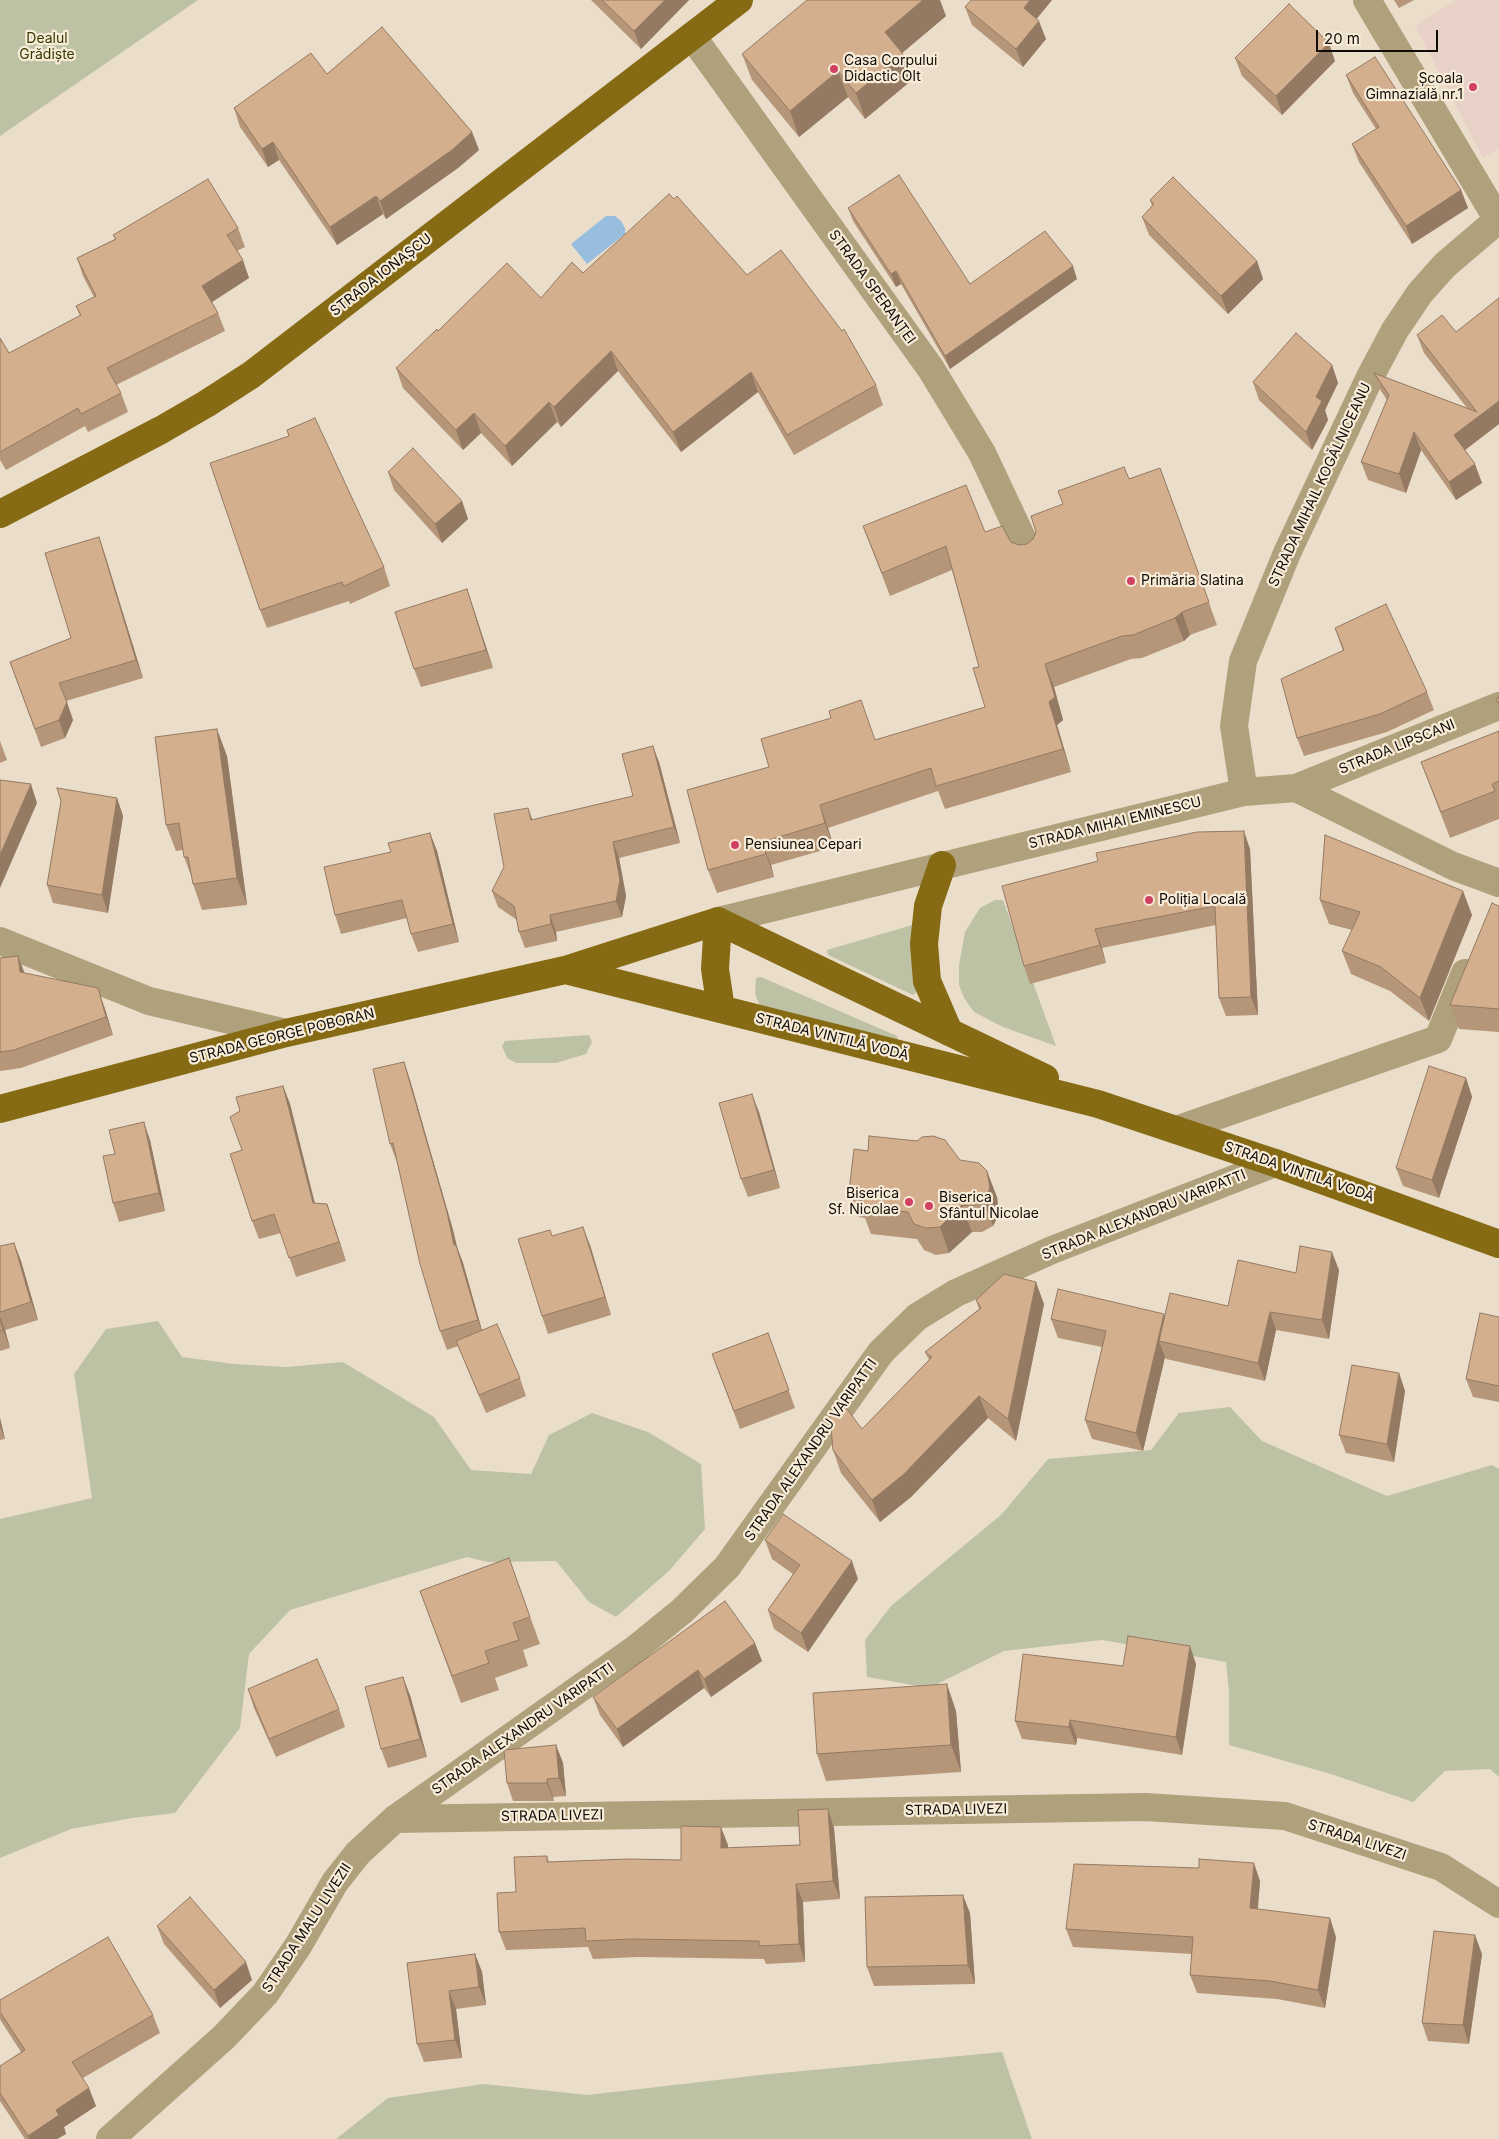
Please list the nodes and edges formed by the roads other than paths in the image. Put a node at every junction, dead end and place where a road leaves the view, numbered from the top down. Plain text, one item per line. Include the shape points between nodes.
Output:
1 (739, 0) edge
2 (1367, 0) edge
3 (692, 36) junction
4 (1499, 220) edge
5 (0, 514) edge
6 (1029, 553) edge
7 (1499, 706) edge
8 (1296, 788) junction
9 (1244, 792) junction
10 (942, 865) junction
11 (1497, 894) edge
12 (718, 920) junction
13 (0, 941) edge
14 (1474, 952) edge
15 (565, 970) junction
16 (721, 1009) junction
17 (949, 1032) junction
18 (286, 1033) junction
19 (1098, 1104) junction
20 (0, 1109) edge
21 (1176, 1130) junction
22 (1275, 1163) junction
23 (1499, 1244) edge
24 (395, 1819) junction
25 (1499, 1904) edge
26 (110, 2139) edge

1 - 3 main road, STRADA IONAȘCU
2 - 4 street
3 - 5 main road, STRADA IONAȘCU via 252,375 161,430
3 - 6 street, STRADA SPERANȚEI via 931,369 982,453
4 - 9 street, STRADA MIHAIL KOGĂLNICEANU via 1445,265 1420,293 1395,330 1287,553 1244,661 1234,726
7 - 8 street, STRADA LIPSCANI
8 - 9 street, STRADA MIHAI EMINESCU
8 - 11 street via 1453,866
9 - 10 street, STRADA MIHAI EMINESCU
10 - 12 street, STRADA MIHAI EMINESCU
10 - 17 main road via 928,906 924,944 927,980
12 - 15 main road, STRADA GEORGE POBORAN
12 - 16 main road via 715,970
12 - 17 main road, STRADA VINTILĂ VODĂ
13 - 18 street via 149,1001
14 - 21 street via 1438,1039
15 - 16 main road, STRADA VINTILĂ VODĂ
15 - 18 main road, STRADA GEORGE POBORAN
16 - 19 main road, STRADA VINTILĂ VODĂ
17 - 19 main road, STRADA VINTILĂ VODĂ
18 - 20 main road, STRADA GEORGE POBORAN
19 - 21 main road, STRADA VINTILĂ VODĂ
21 - 22 main road, STRADA VINTILĂ VODĂ
22 - 23 main road, STRADA VINTILĂ VODĂ
22 - 24 street, STRADA ALEXANDRU VARIPATTI via 1052,1250 956,1293 917,1317 881,1352 727,1567 682,1611 634,1650
24 - 25 street, STRADA LIVEZI via 1146,1807 1285,1816 1441,1867
24 - 26 street, STRADA MALU LIVEZII via 358,1853 335,1882 298,1946 265,1994 224,2037

